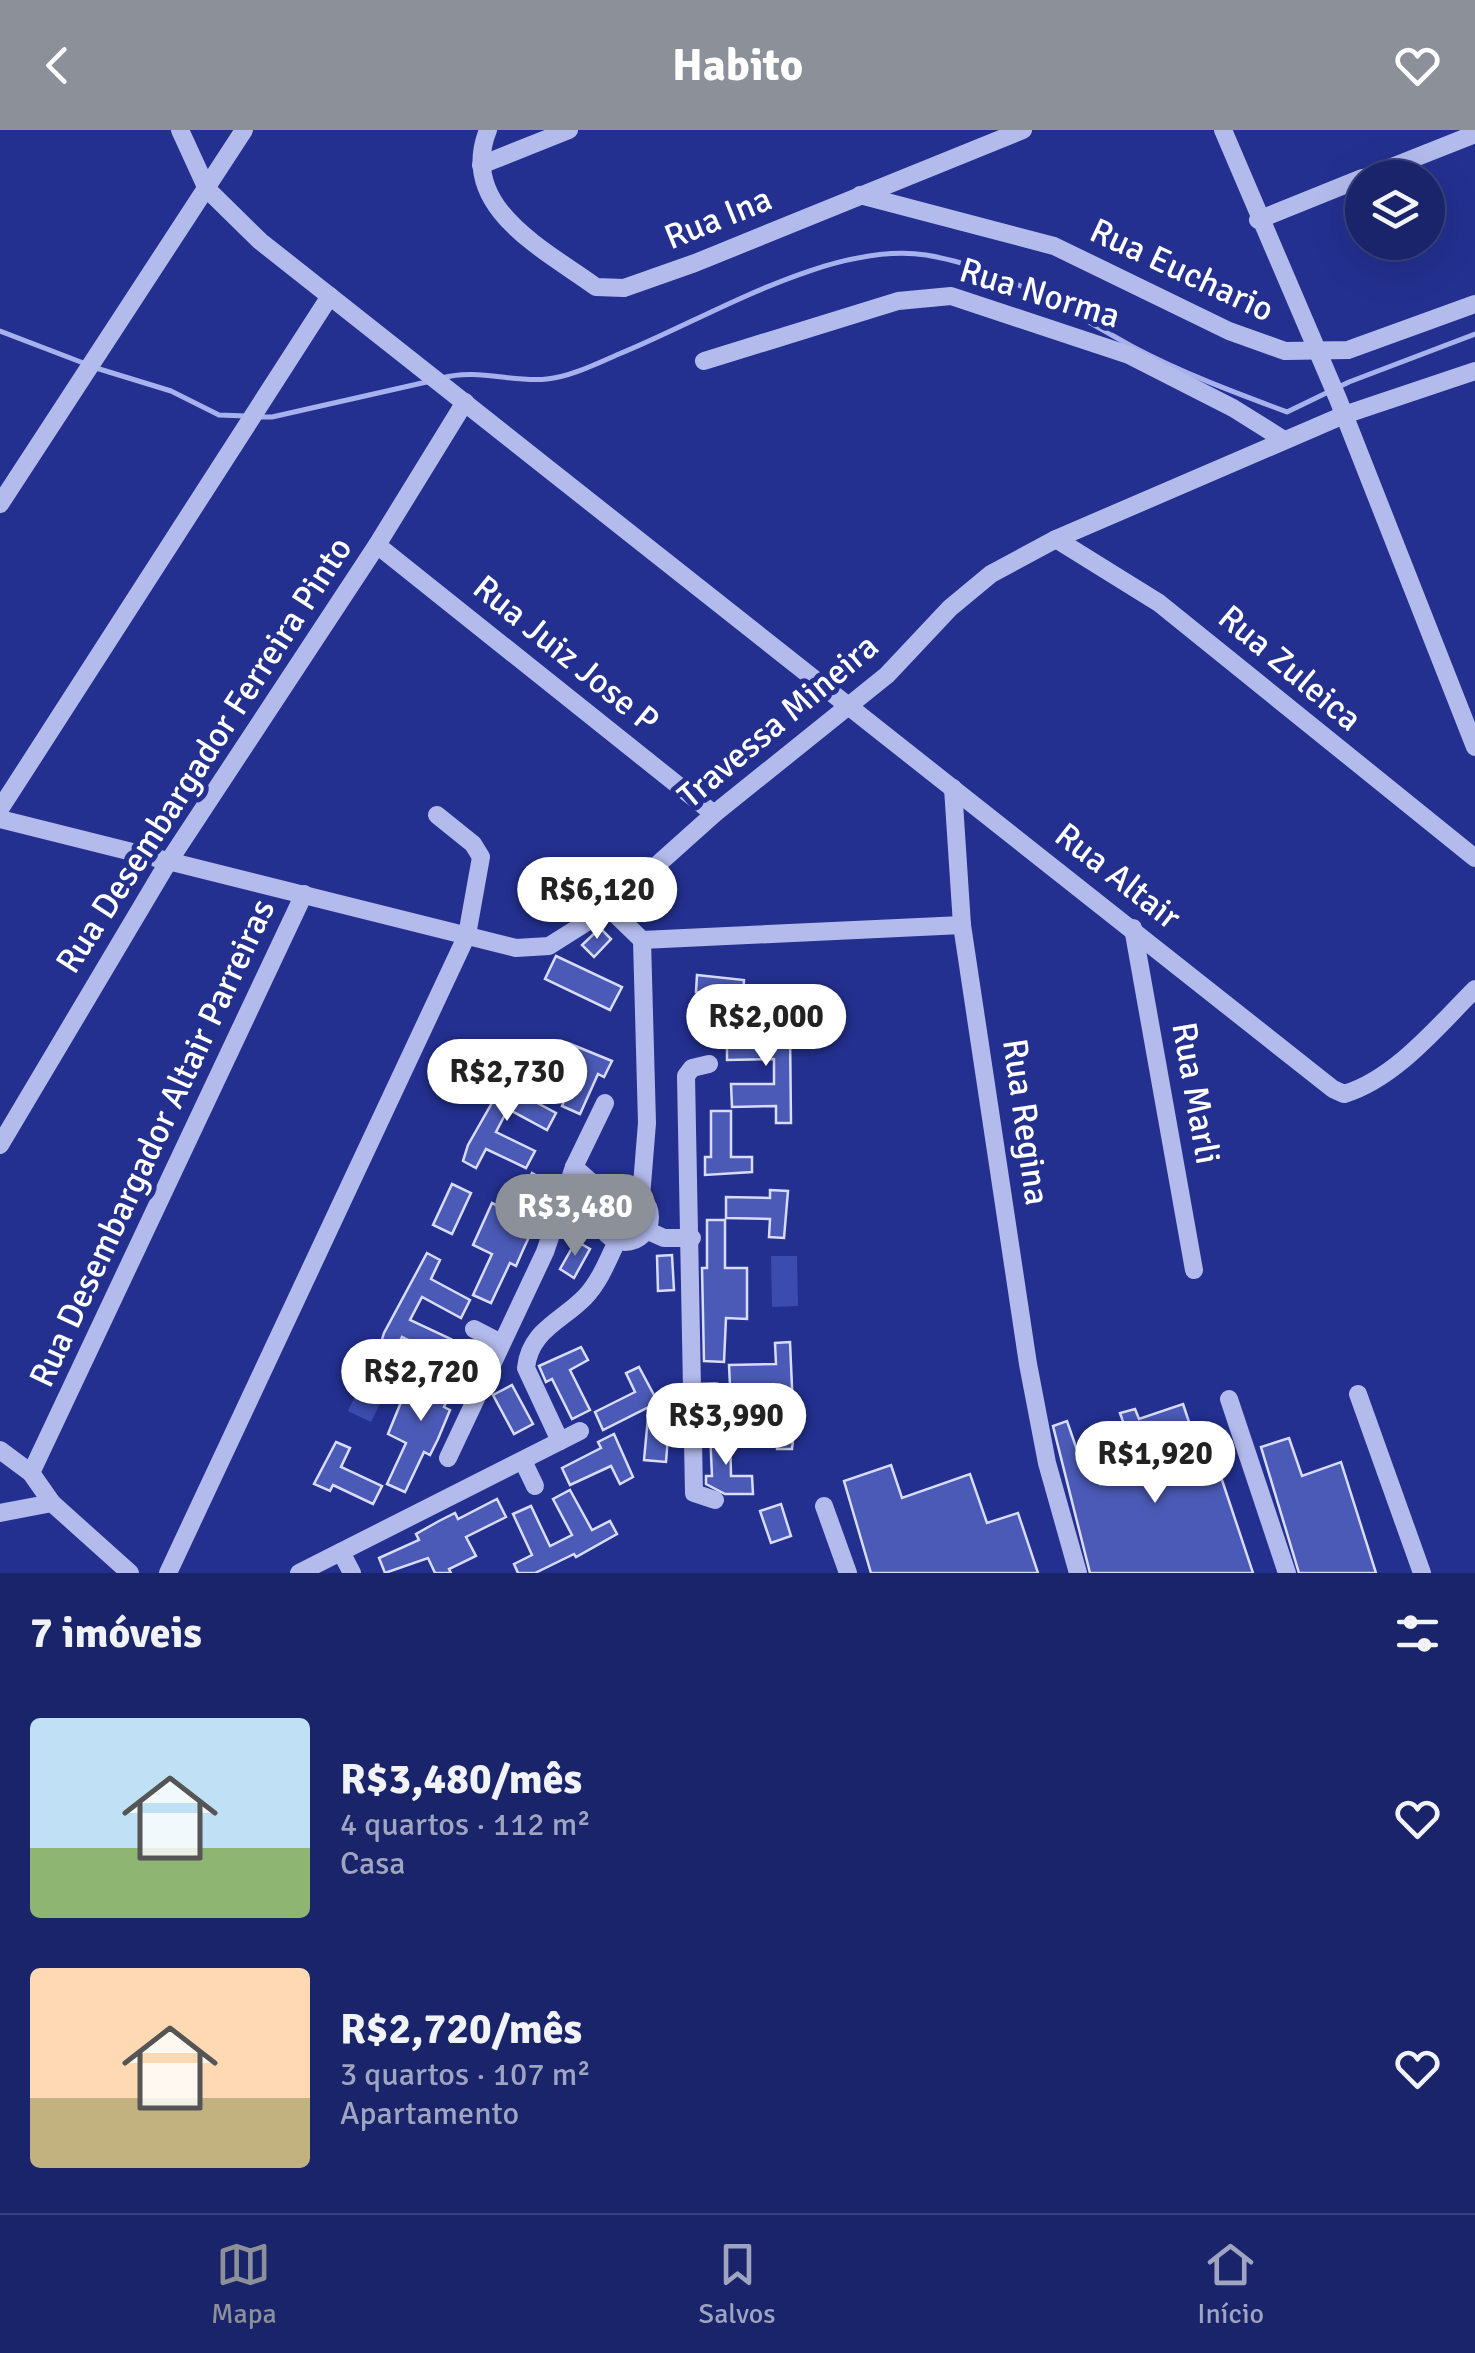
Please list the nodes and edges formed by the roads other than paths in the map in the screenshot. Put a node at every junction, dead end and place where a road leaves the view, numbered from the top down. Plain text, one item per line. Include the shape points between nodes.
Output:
1 (180, 130) edge
2 (244, 130) edge
3 (488, 130) edge
4 (569, 130) edge
5 (1023, 130) edge
6 (1223, 130) edge
7 (1475, 134) edge
8 (1409, 160) edge
9 (481, 165) junction
10 (1345, 186) edge
11 (207, 189) junction
12 (860, 195) junction
13 (1258, 220) junction
14 (330, 296) junction
15 (1475, 304) edge
16 (1316, 354) junction
17 (704, 361) dead end
18 (1475, 371) edge
19 (459, 396) junction
20 (1338, 399) junction
21 (1284, 440) junction
22 (0, 504) edge
23 (1056, 539) junction
24 (377, 545) junction
25 (852, 706) junction
26 (1475, 747) edge
27 (953, 788) junction
28 (0, 809) edge
29 (714, 814) junction
30 (437, 815) dead end
31 (0, 819) edge
32 (1475, 858) edge
33 (167, 864) junction
34 (304, 894) junction
35 (610, 908) junction
36 (962, 924) junction
37 (1133, 928) junction
38 (467, 936) junction
39 (642, 940) junction
40 (1475, 989) edge
41 (709, 1064) dead end
42 (605, 1103) dead end
43 (0, 1145) edge
44 (574, 1167) junction
45 (641, 1196) junction
46 (608, 1197) junction
47 (646, 1230) junction
48 (692, 1238) junction
49 (617, 1241) junction
50 (1194, 1270) dead end
51 (474, 1329) dead end
52 (501, 1343) junction
53 (690, 1392) junction
54 (715, 1392) dead end
55 (1358, 1394) dead end
56 (1228, 1399) dead end
57 (580, 1431) dead end
58 (560, 1440) junction
59 (0, 1450) edge
60 (448, 1458) dead end
61 (522, 1461) junction
62 (31, 1473) junction
63 (535, 1486) dead end
64 (715, 1500) dead end
65 (52, 1502) junction
66 (824, 1506) dead end
67 (0, 1513) edge
68 (342, 1552) junction
69 (130, 1573) edge
70 (168, 1573) edge
71 (299, 1573) edge
72 (352, 1573) edge
73 (848, 1573) edge
74 (1078, 1573) edge
75 (1287, 1573) edge
76 (1422, 1573) edge

1 - 11 street
2 - 11 street
3 - 9 street
4 - 9 street
5 - 12 street, Rua Ina
6 - 13 street
7 - 8 street
9 - 12 street, Rua Ina via 486,194 500,214 604,289 695,264
10 - 13 street
11 - 14 street, Rua Altair
11 - 22 street
12 - 16 street, Rua Euchario via 1054,246 1228,332
13 - 16 street
14 - 19 street, Rua Altair
14 - 28 street
15 - 16 street, Rua Euchario via 1379,340
16 - 20 street
17 - 21 street, Rua Norma via 898,302 951,296 1130,355
18 - 20 street, Travessa Mineira
19 - 24 street, Rua Desembargador Ferreira Pinto
19 - 25 street, Rua Altair
20 - 21 street, Travessa Mineira
20 - 26 street
21 - 23 street, Travessa Mineira
23 - 25 street, Travessa Mineira via 977,583
23 - 32 street, Rua Zuleica via 1159,603
24 - 29 street, Rua Juiz Jose P
24 - 33 street, Rua Desembargador Ferreira Pinto
25 - 27 street, Rua Altair
25 - 29 street, Travessa Mineira
27 - 36 street, Rua Regina
27 - 37 street, Rua Altair
29 - 35 street, Travessa Mineira
30 - 38 street via 481,857
31 - 33 street, Travessa Mineira
33 - 34 street, Travessa Mineira
33 - 43 street, Rua Desembargador Ferreira Pinto
34 - 38 street, Travessa Mineira
34 - 62 street, Rua Desembargador Altair Parreiras
35 - 38 street, Travessa Mineira via 538,949
35 - 39 street
36 - 39 street
36 - 74 street, Rua Regina via 1028,1364
37 - 40 street, Rua Altair via 1344,1094 1394,1065
37 - 50 street, Rua Marli
38 - 70 street
39 - 45 street via 647,1122
41 - 48 street via 686,1076
42 - 44 street
44 - 46 street
44 - 52 street via 545,1252
45 - 46 street via 622,1191
45 - 47 street via 650,1213
46 - 49 street via 599,1218
47 - 48 street
47 - 49 street via 632,1241
48 - 53 street
49 - 58 street via 594,1286 546,1327 527,1357
51 - 52 street
52 - 60 street
53 - 54 street
53 - 64 street via 694,1494
55 - 76 street
56 - 75 street
57 - 58 street
58 - 61 street
59 - 62 street
61 - 63 street
61 - 68 street
62 - 65 street
65 - 67 street
65 - 69 street
66 - 73 street
68 - 71 street
68 - 72 street

